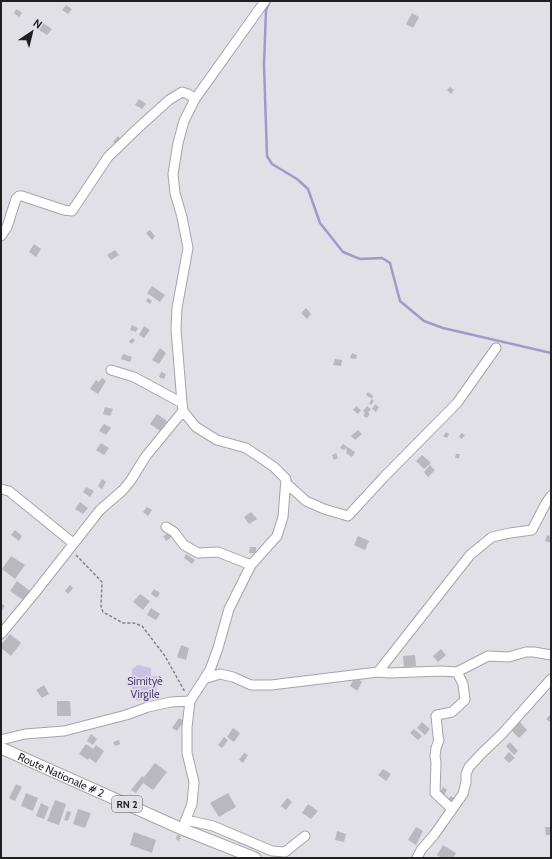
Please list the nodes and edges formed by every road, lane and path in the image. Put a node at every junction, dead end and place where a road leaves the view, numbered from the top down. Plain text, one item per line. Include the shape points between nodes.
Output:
1 (265, 1) edge
2 (195, 99) junction
3 (1, 236) edge
4 (496, 348) dead end
5 (111, 370) dead end
6 (182, 407) junction
7 (286, 483) junction
8 (1, 489) edge
9 (551, 496) edge
10 (166, 527) dead end
11 (74, 541) junction
12 (251, 565) junction
13 (1, 634) edge
14 (551, 655) edge
15 (378, 672) junction
16 (457, 672) junction
17 (204, 679) junction
18 (551, 679) edge
19 (190, 701) junction
20 (1, 740) edge
21 (1, 748) edge
22 (452, 809) junction
23 (184, 824) junction
24 (305, 836) dead end
25 (255, 858) edge
26 (417, 858) edge

1 - 2 street
2 - 3 street via 182,92 169,100 138,128 108,157 72,211 19,196
2 - 6 street via 184,120 173,174 188,248 177,308 176,329
4 - 7 street via 457,403 348,516 306,501
5 - 6 street via 134,377
6 - 7 street via 196,427 217,440 246,448 274,467 286,479
6 - 11 street via 146,456 132,480 100,510
7 - 12 street via 283,516 277,536
8 - 11 street via 9,491
9 - 15 street via 532,530 492,537 470,555
10 - 12 street via 174,532 184,545 198,553 218,552
11 - 13 street
11 - 19 path via 74,552 102,582 103,612 123,623 134,622 142,626 165,656
12 - 17 street via 229,609 218,648
14 - 16 street via 526,652 509,656 488,656
15 - 16 street
15 - 17 street via 271,685 251,685 220,674
16 - 22 street via 463,684 465,700 452,712 436,716 439,740 435,756 435,793
17 - 19 street
18 - 22 street via 469,767 463,794
19 - 20 street via 148,707 64,730 25,734
19 - 23 street via 187,753 194,782 192,804
21 - 23 main road, Route Nationale # 2 / RN 2
22 - 26 street
23 - 24 street via 213,826 272,851 285,852
23 - 25 main road, Route Nationale # 2 / RN 2

